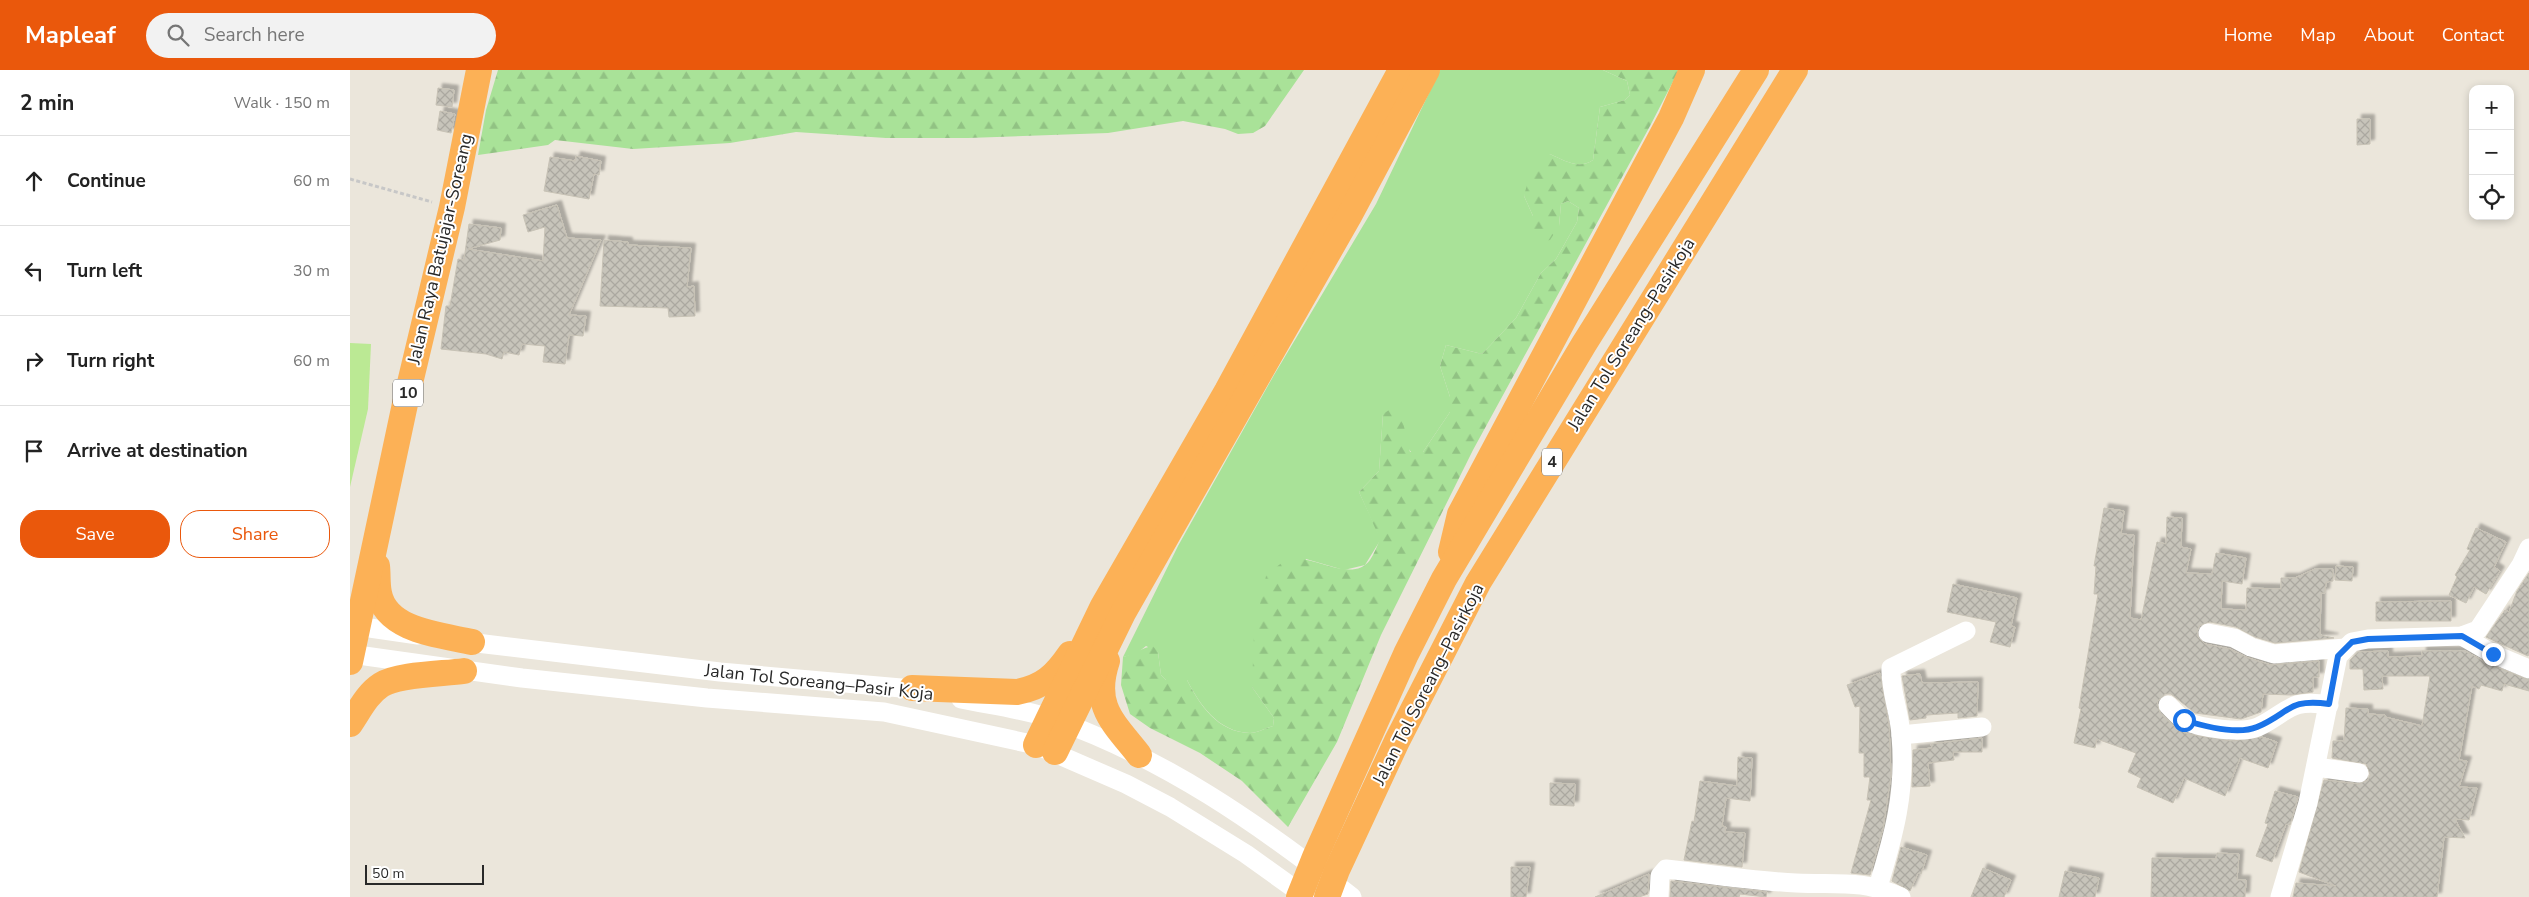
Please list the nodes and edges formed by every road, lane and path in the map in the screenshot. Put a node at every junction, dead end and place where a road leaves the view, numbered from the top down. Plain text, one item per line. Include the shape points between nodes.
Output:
1 (479, 70) edge
2 (1401, 70) edge
3 (1427, 70) edge
4 (1692, 70) edge
5 (1756, 70) edge
6 (1794, 70) edge
7 (350, 179) edge
8 (448, 223) junction
9 (376, 545) junction
10 (2529, 548) edge
11 (1444, 579) junction
12 (1113, 610) junction
13 (353, 627) edge
14 (1966, 631) dead end
15 (2208, 633) dead end
16 (2462, 636) junction
17 (472, 642) junction
18 (2345, 648) junction
19 (350, 657) edge
20 (2529, 669) edge
21 (464, 671) junction
22 (912, 688) junction
23 (2329, 704) junction
24 (2168, 705) dead end
25 (1058, 721) junction
26 (350, 724) edge
27 (1982, 728) dead end
28 (1901, 735) junction
29 (1046, 748) junction
30 (1139, 754) junction
31 (2316, 767) junction
32 (2359, 774) dead end
33 (1878, 887) junction
34 (1299, 897) edge
35 (1306, 897) edge
36 (1327, 897) edge
37 (1352, 897) edge
38 (1659, 897) edge
39 (1901, 897) edge
40 (2280, 897) edge

1 - 8 highway, Jalan Raya Batujajar-Soreang / 10
2 - 12 highway via 1227,390
3 - 12 highway via 1349,216
4 - 11 highway via 1666,127 1460,514
5 - 11 highway, Jalan Tol Soreang–Pasirkoja / 4 via 1584,344
6 - 36 highway, Jalan Tol Soreang–Pasirkoja / 4 via 1478,583 1397,741
7 - 8 path
8 - 9 highway, Jalan Raya Batujajar-Soreang / 10
9 - 13 highway, Jalan Raya Batujajar-Soreang / 10
9 - 17 highway via 379,594 388,612 412,627
10 - 16 street via 2478,630
11 - 34 highway, Jalan Tol Soreang–Pasirkoja / 4 via 1406,654
12 - 22 highway via 1056,675 1028,690
12 - 25 highway
12 - 30 highway via 1101,696 1110,719
13 - 17 street, Jalan Tol Soreang–Pasir Koja
13 - 19 highway, Jalan Raya Batujajar-Soreang / 10
14 - 28 street via 1891,668
15 - 18 street via 2234,638 2251,648 2274,654
16 - 18 street via 2368,639 2352,642
16 - 20 street
17 - 22 street, Jalan Tol Soreang–Pasir Koja via 720,672
18 - 23 street via 2338,656
19 - 21 street, Jalan Tol Soreang–Pasir Koja
21 - 26 highway via 382,684
21 - 29 street, Jalan Tol Soreang–Pasir Koja via 707,698 884,712
22 - 25 street, Jalan Tol Soreang–Pasir Koja
23 - 24 street via 2301,702 2256,728 2247,729 2209,728 2184,720
23 - 31 street
25 - 29 highway
25 - 30 street, Jalan Tol Soreang–Pasir Koja
27 - 28 street
28 - 33 street via 1902,788 1894,834
29 - 35 street, Jalan Tol Soreang–Pasir Koja via 1170,807 1246,854
30 - 37 street, Jalan Tol Soreang–Pasir Koja via 1255,824
31 - 32 street
31 - 40 street
33 - 38 street via 1796,883 1666,870 1660,876
33 - 39 street

